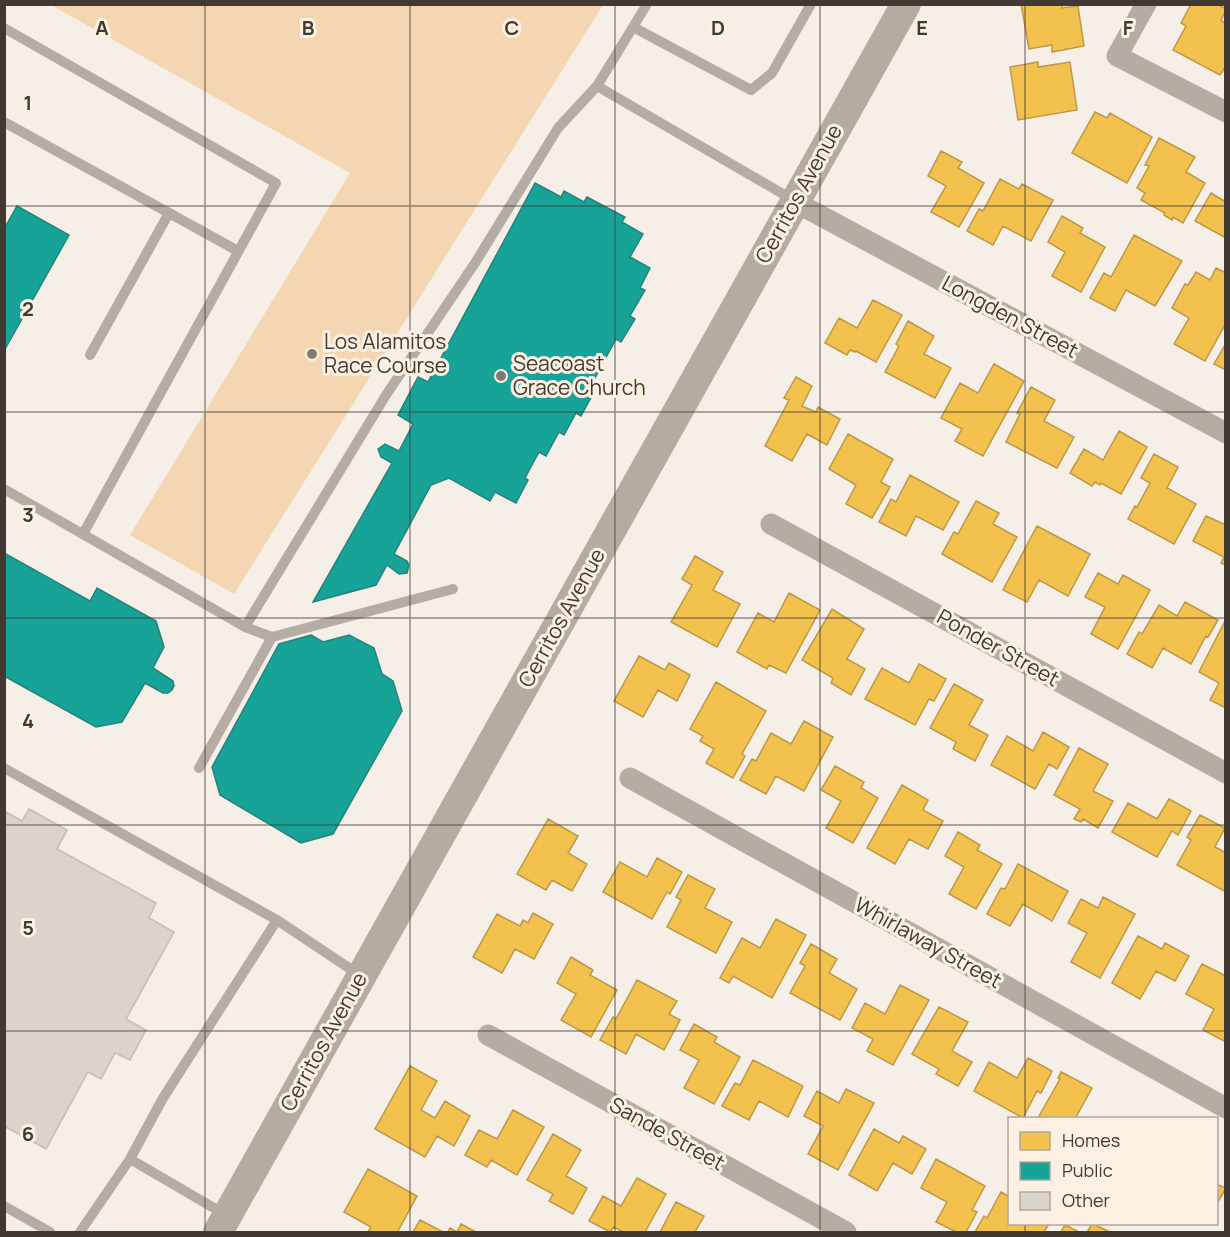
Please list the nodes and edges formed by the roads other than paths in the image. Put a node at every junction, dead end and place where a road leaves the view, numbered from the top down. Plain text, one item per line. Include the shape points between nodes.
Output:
1 (647, 4) edge
2 (811, 4) edge
3 (906, 4) edge
4 (1146, 4) edge
5 (633, 27) junction
6 (4, 28) edge
7 (597, 86) junction
8 (1226, 112) edge
9 (4, 122) edge
10 (795, 202) junction
11 (169, 213) junction
12 (238, 251) junction
13 (90, 356) dead end
14 (1226, 433) edge
15 (4, 489) edge
16 (771, 524) dead end
17 (83, 534) junction
18 (453, 589) dead end
19 (245, 627) junction
20 (272, 636) junction
21 (4, 768) edge
22 (199, 768) dead end
23 (1226, 773) edge
24 (630, 778) dead end
25 (277, 920) junction
26 (361, 976) junction
27 (488, 1035) dead end
28 (1226, 1108) edge
29 (130, 1159) junction
30 (4, 1206) edge
31 (223, 1224) edge
32 (50, 1233) edge
33 (80, 1233) edge
34 (846, 1233) edge

1 - 5 lane
2 - 5 lane via 772,73 751,90
3 - 10 main road, Cerritos Avenue
4 - 8 street via 1117,56
5 - 7 lane
6 - 12 lane via 276,183
7 - 10 lane
7 - 19 lane via 558,128 475,263 386,395
9 - 11 lane
10 - 14 street, Longden Street
10 - 26 main road, Cerritos Avenue
11 - 12 lane
11 - 13 lane
12 - 17 lane
15 - 17 lane
16 - 23 street, Ponder Street
17 - 19 lane
18 - 20 lane
19 - 20 lane
20 - 22 lane
21 - 25 lane
24 - 28 street, Whirlaway Street
25 - 26 lane
25 - 29 lane
26 - 31 main road, Cerritos Avenue
27 - 34 street, Sande Street
29 - 31 lane
29 - 33 lane
30 - 32 lane

